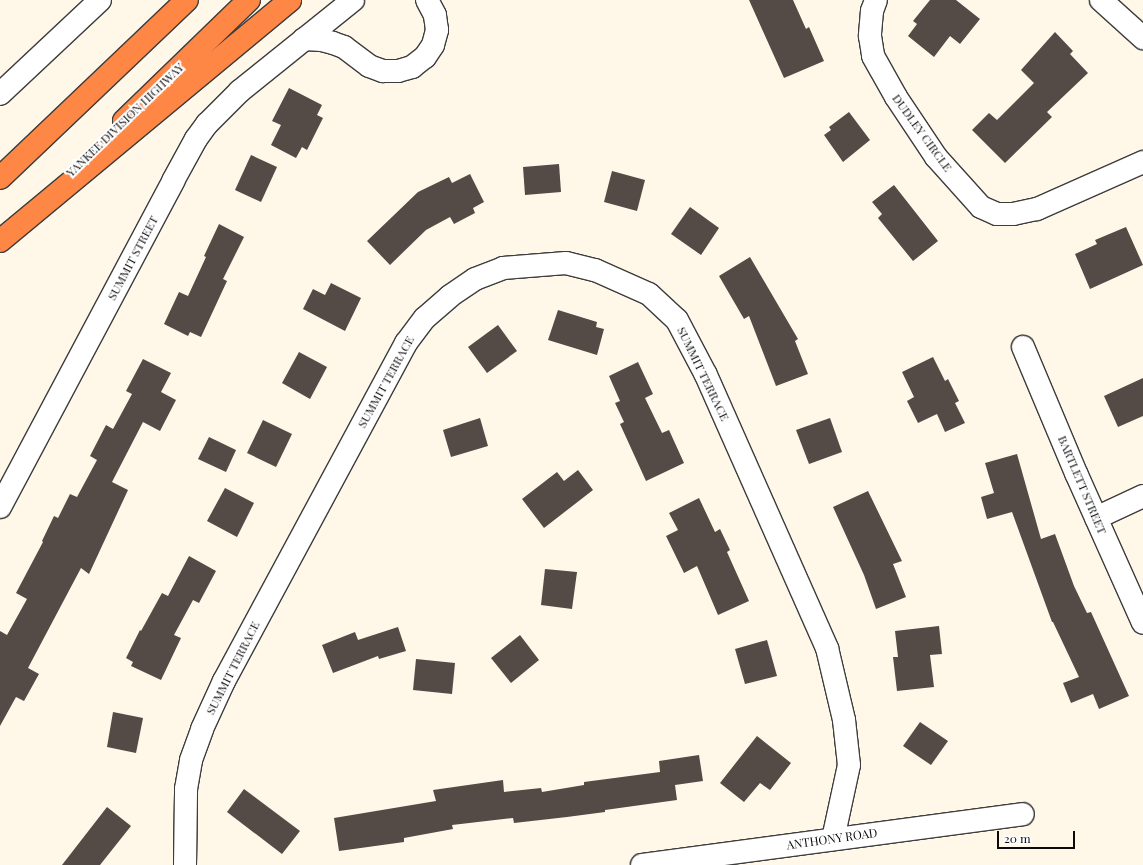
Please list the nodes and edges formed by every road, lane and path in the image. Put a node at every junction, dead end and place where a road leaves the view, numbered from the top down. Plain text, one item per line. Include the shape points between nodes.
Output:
1 (100, 0) edge
2 (187, 0) edge
3 (249, 0) edge
4 (290, 0) edge
5 (353, 0) edge
6 (428, 0) edge
7 (876, 0) edge
8 (1101, 0) edge
9 (1143, 38) edge
10 (304, 39) junction
11 (0, 94) edge
12 (1143, 162) edge
13 (0, 178) edge
14 (0, 240) edge
15 (1023, 347) dead end
16 (1143, 496) edge
17 (0, 507) edge
18 (1096, 518) junction
19 (1143, 622) edge
20 (1022, 814) dead end
21 (833, 839) junction
22 (185, 865) edge
23 (642, 865) edge

1 - 11 street
2 - 13 highway
3 - 14 highway, YANKEE DIVISION HIGHWAY
4 - 14 highway
5 - 10 street, SUMMIT STREET
6 - 10 street via 435,16 437,30 433,45 425,57 412,66 398,71 383,71 369,66 344,47 333,43
7 - 12 street, DUDLEY CIRCLE via 872,11 870,36 873,56 878,66 936,157 981,207 997,214 1037,209
8 - 9 street
10 - 17 street, SUMMIT STREET via 234,97 196,139
15 - 18 street, BARTLETT STREET
16 - 18 street
18 - 19 street, BARTLETT STREET
20 - 21 street, ANTHONY ROAD
21 - 22 street, SUMMIT TERRACE via 849,765 844,720 826,648 706,375 677,320 648,294 595,270 566,263 503,268 475,279 430,314 406,343 224,681 202,729 191,760 186,789
21 - 23 street, ANTHONY ROAD

